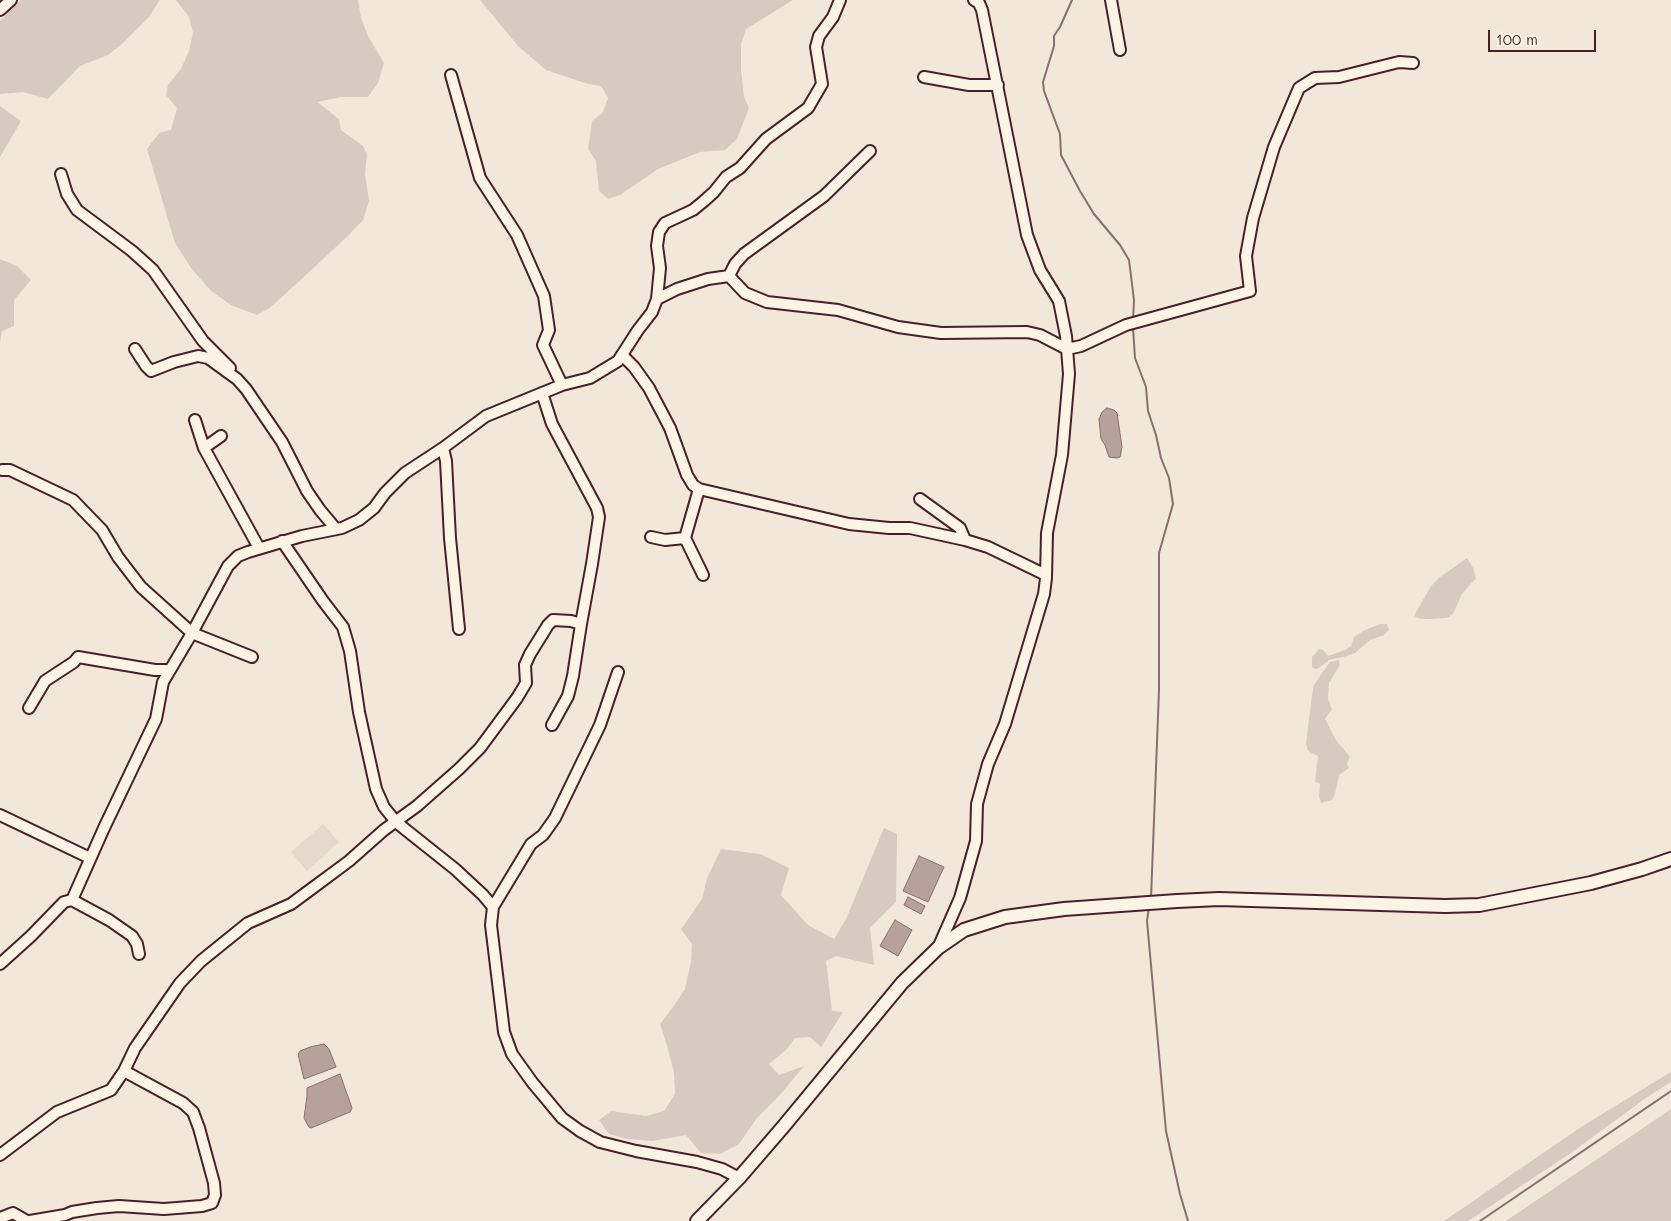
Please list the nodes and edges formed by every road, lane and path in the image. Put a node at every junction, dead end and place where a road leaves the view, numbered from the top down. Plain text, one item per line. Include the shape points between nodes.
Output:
1 (11, 0) edge
2 (840, 0) edge
3 (1110, 0) edge
4 (979, 1) edge
5 (0, 10) edge
6 (1120, 50) dead end
7 (1413, 63) dead end
8 (451, 75) dead end
9 (924, 77) dead end
10 (998, 85) junction
11 (870, 151) dead end
12 (61, 174) dead end
13 (729, 276) junction
14 (657, 299) junction
15 (135, 348) dead end
16 (1067, 349) junction
17 (622, 355) junction
18 (237, 379) junction
19 (562, 385) junction
20 (542, 393) junction
21 (195, 420) dead end
22 (221, 436) dead end
23 (204, 448) junction
24 (443, 448) junction
25 (2, 470) dead end
26 (699, 490) junction
27 (920, 499) dead end
28 (336, 529) junction
29 (651, 537) dead end
30 (685, 538) junction
31 (966, 540) junction
32 (282, 541) junction
33 (259, 548) junction
34 (703, 575) dead end
35 (1046, 575) junction
36 (581, 624) junction
37 (458, 629) dead end
38 (192, 632) junction
39 (252, 657) dead end
40 (170, 670) junction
41 (618, 672) dead end
42 (28, 708) dead end
43 (552, 725) dead end
44 (0, 815) edge
45 (396, 822) junction
46 (90, 858) junction
47 (1671, 858) edge
48 (72, 900) junction
49 (493, 907) junction
50 (938, 948) junction
51 (139, 954) dead end
52 (0, 964) edge
53 (124, 1071) junction
54 (0, 1155) edge
55 (739, 1178) junction
56 (0, 1218) edge
57 (28, 1221) edge
58 (697, 1221) edge

1 - 5 street
2 - 14 street via 834,17 819,36 816,47 822,84 808,108 766,139 704,201 665,223 659,232
3 - 6 street
4 - 10 street
7 - 16 street via 1399,62 1339,77 1315,78 1299,88 1274,147 1253,218 1246,256 1250,290 1126,325
8 - 19 street via 480,178 517,235 544,296 549,330 543,345
9 - 10 street via 969,85
10 - 16 street via 1027,235 1040,270 1059,301
11 - 13 street via 824,196 744,254
12 - 18 street via 66,194 77,210 153,270 203,341
13 - 14 street via 708,279
13 - 16 street via 744,293 767,302 838,310 898,327 941,333 1027,332
14 - 17 street via 652,312
15 - 18 street via 151,371 198,356 208,358
16 - 35 street via 1062,455 1047,533
17 - 19 street via 613,365 590,378
17 - 26 street via 649,388 670,428 687,475
18 - 28 street via 282,442 307,491
19 - 20 street
20 - 24 street via 486,416
20 - 36 street via 552,424 599,517
21 - 23 street
22 - 23 street
23 - 33 street
24 - 28 street via 405,473 359,520
24 - 37 street
25 - 38 street via 10,470 73,500 102,530 141,587
26 - 30 street
26 - 31 street via 848,524 910,528
27 - 31 street via 960,528
28 - 32 street
29 - 30 street via 665,540
30 - 34 street
31 - 35 street
32 - 33 street
32 - 45 street via 343,627 376,789
33 - 38 street via 238,556 228,566
35 - 50 street via 1044,594 1005,724 988,764 977,804 976,841 960,898
36 - 43 street via 568,696
36 - 45 street via 553,620 525,665 526,683 480,748
38 - 39 street
38 - 40 street
40 - 42 street via 78,657 45,681
40 - 46 street via 163,682 156,719 148,738
41 - 49 street via 600,725 556,818 531,844
44 - 46 street
45 - 49 street via 455,869
45 - 53 street via 291,904 248,923 201,961 180,984 135,1048
46 - 48 street
47 - 50 main road via 1591,883 1479,904 1445,906 1219,899 1064,909 1005,917 964,930
48 - 51 street via 132,936
48 - 52 street via 64,902
49 - 55 street via 491,925 504,1032 512,1054 562,1118 600,1142 697,1162
50 - 55 main road via 902,983
53 - 54 street via 111,1090 57,1112
53 - 57 street via 183,1103 193,1112 214,1183 216,1195 212,1203 164,1209 97,1208
55 - 58 main road
56 - 57 street via 12,1213

